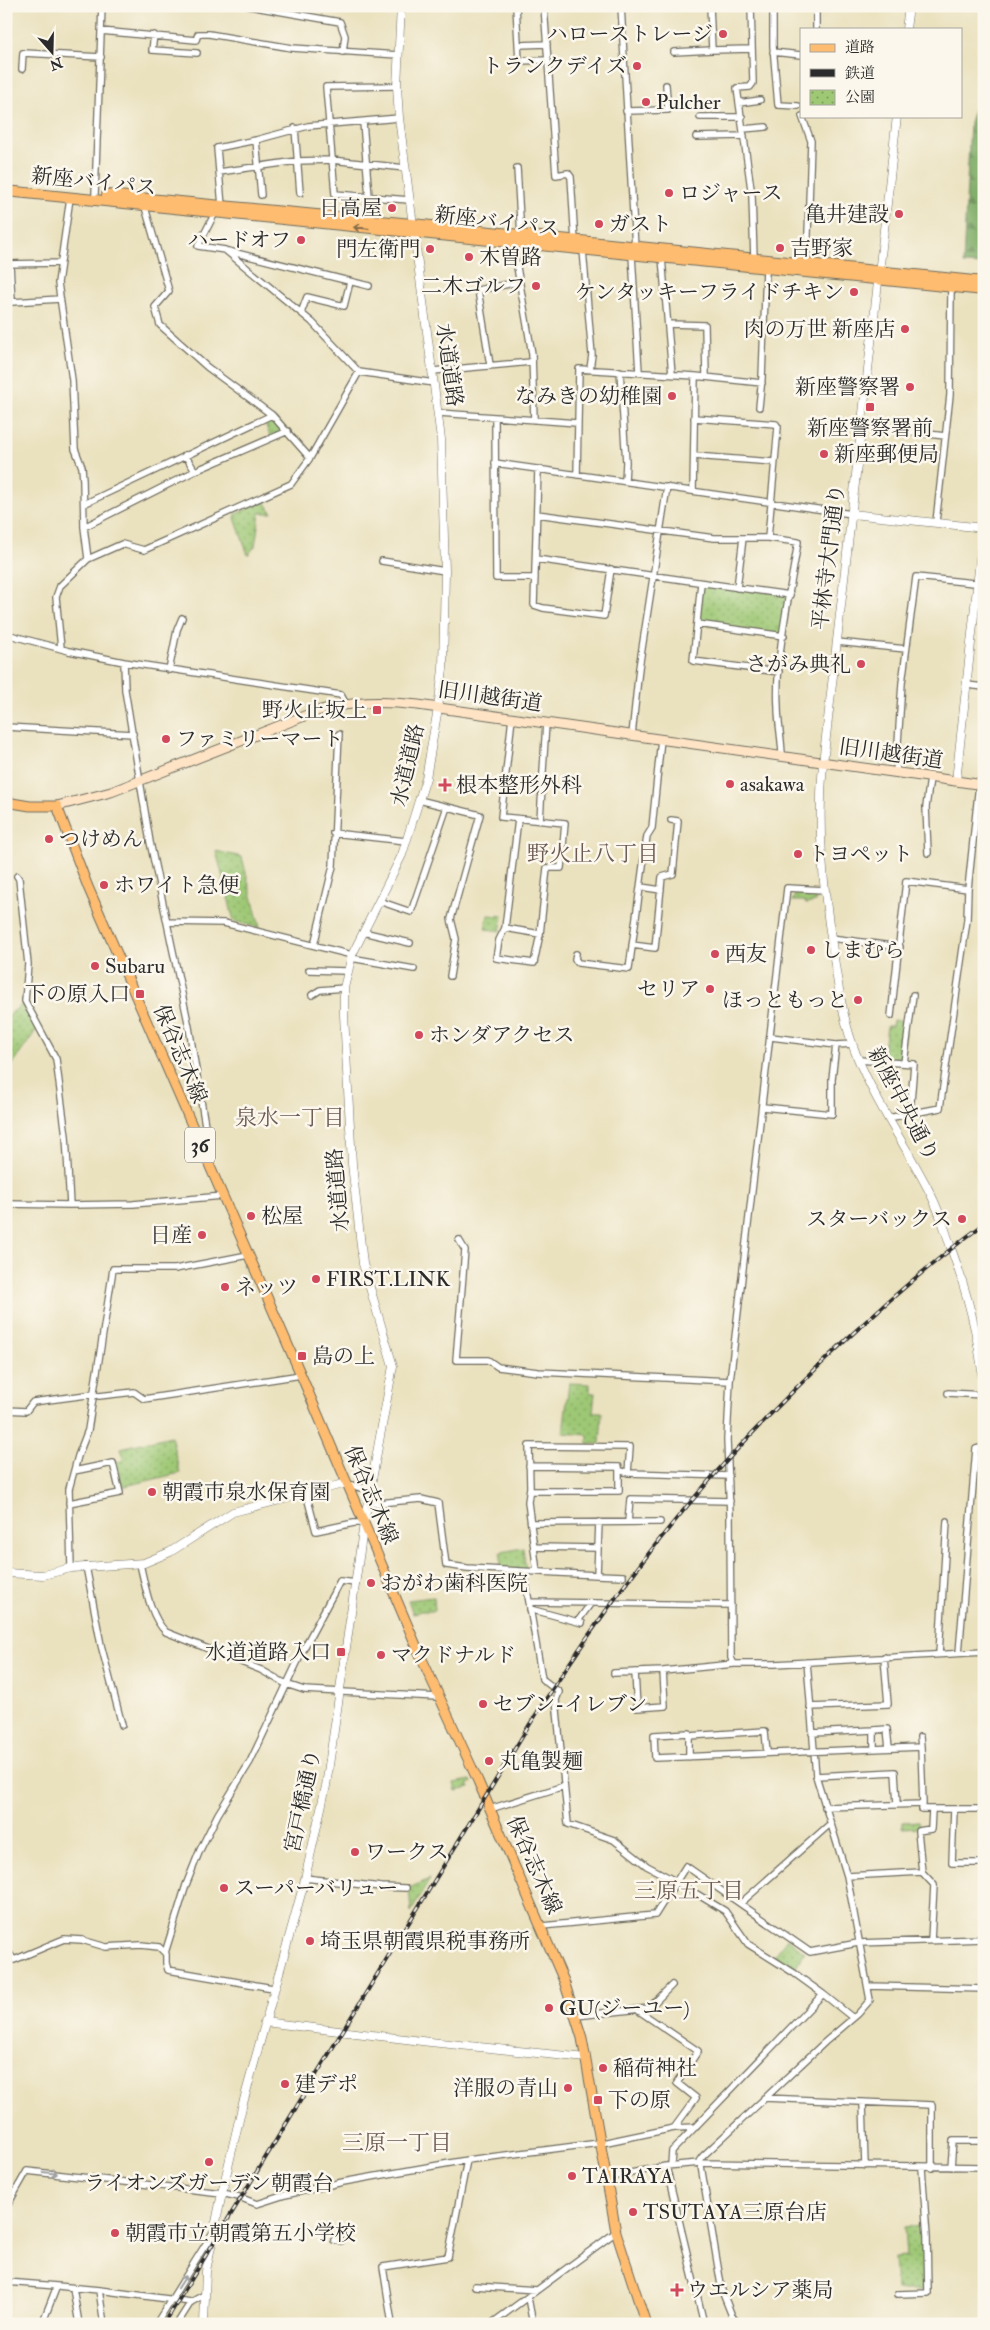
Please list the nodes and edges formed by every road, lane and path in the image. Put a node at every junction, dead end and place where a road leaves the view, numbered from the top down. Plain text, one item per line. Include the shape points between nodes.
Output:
1 (102, 6) edge
2 (249, 6) edge
3 (401, 6) edge
4 (516, 6) edge
5 (544, 6) edge
6 (621, 6) edge
7 (710, 6) edge
8 (751, 6) edge
9 (772, 6) edge
10 (800, 6) edge
11 (909, 6) edge
12 (816, 28) edge
13 (906, 28) edge
14 (101, 31) junction
15 (154, 35) junction
16 (547, 44) junction
17 (519, 45) junction
18 (751, 49) junction
19 (712, 50) junction
20 (343, 52) junction
21 (674, 52) dead end
22 (773, 52) junction
23 (197, 53) dead end
24 (800, 54) edge
25 (398, 55) junction
26 (101, 57) junction
27 (548, 60) junction
28 (22, 68) dead end
29 (666, 85) dead end
30 (397, 86) junction
31 (760, 100) dead end
32 (740, 103) junction
33 (800, 106) edge
34 (626, 111) junction
35 (700, 117) dead end
36 (742, 117) junction
37 (399, 118) junction
38 (803, 118) edge
39 (897, 118) edge
40 (363, 122) junction
41 (329, 124) junction
42 (766, 127) dead end
43 (295, 128) junction
44 (744, 133) junction
45 (696, 137) dead end
46 (256, 140) junction
47 (332, 160) junction
48 (297, 161) junction
49 (366, 164) junction
50 (258, 166) junction
51 (405, 168) junction
52 (517, 168) dead end
53 (218, 172) junction
54 (6, 185) edge
55 (6, 191) edge
56 (300, 193) dead end
57 (95, 194) junction
58 (261, 196) dead end
59 (369, 197) junction
60 (70, 198) junction
61 (409, 200) junction
62 (145, 207) junction
63 (218, 210) junction
64 (413, 227) junction
65 (521, 236) junction
66 (575, 242) junction
67 (513, 244) junction
68 (225, 250) junction
69 (583, 250) junction
70 (634, 251) junction
71 (662, 258) junction
72 (754, 258) junction
73 (60, 263) junction
74 (8, 264) edge
75 (807, 265) junction
76 (766, 269) junction
77 (879, 276) junction
78 (350, 282) junction
79 (519, 282) junction
80 (984, 282) edge
81 (369, 286) dead end
82 (950, 287) junction
83 (984, 290) edge
84 (9, 294) edge
85 (60, 299) junction
86 (301, 313) junction
87 (668, 324) junction
88 (531, 362) junction
89 (490, 364) junction
90 (590, 370) junction
91 (433, 371) junction
92 (620, 371) junction
93 (359, 372) junction
94 (639, 372) junction
95 (672, 374) junction
96 (695, 376) junction
97 (706, 377) junction
98 (434, 383) junction
99 (762, 383) junction
100 (759, 407) dead end
101 (439, 414) junction
102 (272, 415) junction
103 (496, 417) junction
104 (694, 418) junction
105 (534, 420) junction
106 (578, 423) junction
107 (861, 426) junction
108 (288, 431) junction
109 (944, 436) junction
110 (186, 455) junction
111 (694, 456) junction
112 (310, 458) junction
113 (774, 462) junction
114 (496, 463) junction
115 (538, 469) junction
116 (195, 471) junction
117 (577, 475) junction
118 (625, 481) junction
119 (667, 487) junction
120 (693, 491) junction
121 (771, 502) junction
122 (84, 504) junction
123 (537, 514) junction
124 (852, 514) junction
125 (936, 522) junction
126 (983, 526) edge
127 (84, 527) junction
128 (660, 531) junction
129 (743, 538) junction
130 (768, 538) junction
131 (88, 559) junction
132 (536, 559) junction
133 (382, 560) dead end
134 (611, 569) junction
135 (445, 572) junction
136 (654, 575) junction
137 (535, 578) junction
138 (701, 582) junction
139 (980, 583) edge
140 (737, 588) junction
141 (790, 595) junction
142 (182, 618) dead end
143 (697, 624) junction
144 (6, 634) edge
145 (784, 636) junction
146 (837, 642) junction
147 (60, 648) junction
148 (906, 649) junction
149 (124, 662) junction
150 (169, 670) junction
151 (779, 672) junction
152 (967, 685) junction
153 (984, 687) edge
154 (346, 704) junction
155 (438, 708) junction
156 (512, 718) junction
157 (546, 723) junction
158 (6, 727) edge
159 (133, 734) junction
160 (339, 734) dead end
161 (632, 735) junction
162 (661, 739) junction
163 (782, 757) junction
164 (823, 763) junction
165 (896, 774) junction
166 (930, 778) junction
167 (141, 779) junction
168 (956, 781) junction
169 (981, 785) edge
170 (419, 800) junction
171 (6, 802) edge
172 (57, 806) junction
173 (447, 807) junction
174 (518, 819) junction
175 (540, 820) junction
176 (671, 820) dead end
177 (333, 833) junction
178 (406, 841) junction
179 (928, 853) dead end
180 (17, 876) dead end
181 (641, 887) junction
182 (968, 888) junction
183 (661, 890) junction
184 (824, 890) junction
185 (379, 901) junction
186 (168, 922) junction
187 (505, 928) junction
188 (364, 932) junction
189 (540, 934) junction
190 (831, 938) junction
191 (410, 943) dead end
192 (314, 945) junction
193 (632, 945) junction
194 (900, 947) junction
195 (576, 954) dead end
196 (351, 956) junction
197 (414, 969) dead end
198 (309, 970) dead end
199 (347, 971) junction
200 (450, 976) dead end
201 (344, 988) junction
202 (312, 995) dead end
203 (913, 995) dead end
204 (891, 1016) dead end
205 (771, 1037) junction
206 (853, 1044) junction
207 (836, 1045) junction
208 (859, 1060) junction
209 (904, 1063) junction
210 (763, 1107) junction
211 (910, 1114) junction
212 (888, 1118) junction
213 (212, 1171) junction
214 (222, 1196) junction
215 (6, 1204) edge
216 (70, 1205) junction
217 (459, 1240) dead end
218 (248, 1255) junction
219 (393, 1366) joint
220 (301, 1375) junction
221 (730, 1381) junction
222 (948, 1393) dead end
223 (94, 1394) junction
224 (984, 1394) edge
225 (6, 1410) edge
226 (984, 1447) edge
227 (529, 1466) junction
228 (74, 1470) junction
229 (619, 1470) junction
230 (628, 1473) junction
231 (729, 1476) junction
232 (347, 1483) junction
233 (372, 1484) junction
234 (530, 1491) junction
235 (619, 1491) junction
236 (306, 1493) junction
237 (730, 1501) junction
238 (69, 1503) junction
239 (368, 1504) junction
240 (629, 1507) junction
241 (947, 1521) dead end
242 (599, 1522) junction
243 (628, 1522) junction
244 (660, 1522) dead end
245 (364, 1523) junction
246 (531, 1523) junction
247 (535, 1547) junction
248 (598, 1548) junction
249 (140, 1564) junction
250 (86, 1566) junction
251 (71, 1568) junction
252 (524, 1572) junction
253 (6, 1573) edge
254 (540, 1573) junction
255 (597, 1575) junction
256 (622, 1576) dead end
257 (356, 1583) junction
258 (529, 1602) junction
259 (591, 1602) junction
260 (731, 1605) junction
261 (530, 1609) junction
262 (984, 1652) edge
263 (960, 1653) junction
264 (940, 1654) junction
265 (884, 1657) junction
266 (807, 1662) junction
267 (734, 1664) junction
268 (663, 1671) junction
269 (635, 1672) junction
270 (614, 1674) dead end
271 (286, 1684) junction
272 (340, 1693) junction
273 (438, 1697) junction
274 (810, 1707) junction
275 (122, 1725) dead end
276 (874, 1730) junction
277 (812, 1734) junction
278 (689, 1736) junction
279 (920, 1737) dead end
280 (921, 1747) junction
281 (889, 1748) junction
282 (874, 1749) junction
283 (812, 1751) junction
284 (767, 1753) junction
285 (689, 1756) junction
286 (816, 1776) junction
287 (564, 1786) junction
288 (897, 1804) junction
289 (923, 1804) junction
290 (825, 1807) junction
291 (490, 1809) junction
292 (954, 1809) junction
293 (984, 1809) edge
294 (932, 1810) junction
295 (830, 1824) junction
296 (984, 1863) edge
297 (922, 1872) junction
298 (847, 1876) junction
299 (305, 1878) junction
300 (677, 1882) junction
301 (406, 1888) dead end
302 (741, 1903) junction
303 (542, 1926) junction
304 (984, 1938) edge
305 (931, 1940) junction
306 (858, 1943) junction
307 (6, 1949) edge
308 (165, 1953) junction
309 (672, 1985) dead end
310 (868, 1986) junction
311 (273, 1988) junction
312 (984, 1989) edge
313 (823, 1994) junction
314 (639, 2010) junction
315 (576, 2016) junction
316 (853, 2018) junction
317 (264, 2022) junction
318 (586, 2058) junction
319 (764, 2098) junction
320 (863, 2102) junction
321 (696, 2127) junction
322 (674, 2128) junction
323 (984, 2141) edge
324 (600, 2142) junction
325 (467, 2160) junction
326 (700, 2163) junction
327 (668, 2165) junction
328 (865, 2166) junction
329 (951, 2167) junction
330 (984, 2167) edge
331 (922, 2168) junction
332 (932, 2168) junction
333 (606, 2178) junction
334 (222, 2194) junction
335 (6, 2208) edge
336 (213, 2232) junction
337 (616, 2232) junction
338 (334, 2240) dead end
339 (341, 2241) dead end
340 (6, 2282) edge
341 (57, 2286) junction
342 (475, 2286) dead end
343 (73, 2288) junction
344 (99, 2290) junction
345 (537, 2290) junction
346 (898, 2294) dead end
347 (204, 2295) junction
348 (172, 2298) junction
349 (528, 2298) junction
350 (190, 2302) junction
351 (499, 2321) edge
352 (42, 2324) edge
353 (79, 2324) edge
354 (104, 2324) edge
355 (156, 2324) edge
356 (177, 2324) edge
357 (204, 2324) edge
358 (392, 2324) edge
359 (491, 2324) edge
360 (533, 2324) edge
361 (646, 2324) edge
362 (704, 2324) edge
363 (738, 2324) edge

1 - 14 street
2 - 20 street via 340,22 345,36
3 - 25 street, 水道道路
4 - 17 street
5 - 16 street
6 - 34 street
7 - 19 street
8 - 18 street
9 - 22 street
10 - 12 street via 816,7
11 - 13 street
14 - 15 street
14 - 26 street
15 - 20 street via 196,40 198,34 209,34 292,48
15 - 23 street via 152,50
16 - 17 street
16 - 27 street
17 - 27 street via 519,61
18 - 19 street
18 - 32 street via 753,83 750,87 738,88
19 - 21 street
20 - 25 street
22 - 24 street
22 - 33 street via 778,105
25 - 30 street, 水道道路
26 - 28 street via 23,53
26 - 57 street
27 - 66 street via 556,175 568,173 571,177
29 - 34 street via 668,110
30 - 37 street, 水道道路
30 - 41 street via 326,87
31 - 32 street
32 - 36 street
34 - 70 street
35 - 36 street
36 - 44 street
37 - 40 street
37 - 51 street, 水道道路
38 - 75 street via 811,141
39 - 77 street, 平林寺大門通り
40 - 41 street
40 - 49 street
41 - 43 street
41 - 47 street
42 - 44 street
43 - 46 street
43 - 48 street
44 - 45 street
44 - 72 street via 752,196
46 - 50 street
46 - 53 street via 217,148
47 - 48 street
47 - 49 street
47 - 59 street via 335,194
48 - 50 street
48 - 56 street
49 - 51 street
49 - 59 street
50 - 53 street
50 - 58 street
51 - 61 street, 水道道路
52 - 65 street
53 - 63 street
54 - 57 highway, 新座バイパス
55 - 60 highway, 新座バイパス
57 - 63 highway, 新座バイパス
59 - 61 street
60 - 62 highway, 新座バイパス
60 - 73 street
61 - 64 street, 水道道路
62 - 63 highway, 新座バイパス
62 - 102 street via 169,291 155,307 160,324 207,367
63 - 64 highway, 新座バイパス
63 - 68 street via 198,246
64 - 65 highway, 新座バイパス
64 - 67 highway, 新座バイパス
64 - 91 street, 水道道路
65 - 66 highway, 新座バイパス
66 - 70 highway, 新座バイパス
67 - 69 highway, 新座バイパス
67 - 79 street
68 - 78 street
68 - 86 street
69 - 70 highway, 新座バイパス
69 - 90 street via 592,355
70 - 71 highway, 新座バイパス
70 - 72 highway, 新座バイパス
70 - 94 street
71 - 76 highway, 新座バイパス
71 - 87 street
72 - 75 highway, 新座バイパス
73 - 74 street
73 - 85 street
74 - 84 street
75 - 77 highway, 新座バイパス
76 - 77 highway, 新座バイパス
76 - 99 street
77 - 80 highway, 新座バイパス
77 - 82 highway, 新座バイパス
77 - 107 street, 平林寺大門通り
78 - 81 street
78 - 86 street via 344,306 306,297
79 - 88 street
79 - 89 street via 478,290
82 - 83 highway, 新座バイパス
82 - 109 street via 950,396
84 - 85 street via 12,302
85 - 122 street via 73,384 75,449 82,467
86 - 93 street
87 - 95 street
87 - 97 street via 704,325
88 - 89 street
88 - 105 street
89 - 91 street
90 - 92 street
90 - 106 street via 578,369
91 - 98 street, 水道道路
92 - 94 street
92 - 118 street
93 - 98 street
93 - 112 street
94 - 95 street
95 - 96 street
96 - 97 street
96 - 104 street
97 - 99 street
98 - 101 street, 水道道路
99 - 100 street
101 - 103 street
101 - 135 street, 水道道路
102 - 108 street
102 - 110 street
103 - 105 street
103 - 114 street
104 - 111 street
104 - 113 street via 776,424
105 - 106 street
106 - 117 street
107 - 109 street
107 - 124 street, 平林寺大門通り
108 - 112 street
108 - 116 street
109 - 125 street
110 - 116 street
110 - 122 street
111 - 113 street
111 - 120 street
112 - 131 street via 291,484 144,550 122,544
113 - 121 street
114 - 115 street
114 - 137 street via 496,578
115 - 117 street
115 - 123 street
116 - 127 street
117 - 118 street
118 - 119 street
119 - 120 street
119 - 128 street
120 - 121 street
121 - 124 street
121 - 130 street
122 - 127 street
123 - 128 street
123 - 132 street
124 - 125 street
124 - 146 street, 平林寺大門通り
125 - 126 street
126 - 139 street
127 - 131 street
128 - 129 street
128 - 136 street
129 - 130 street
129 - 140 street
130 - 141 street via 798,542
131 - 147 street via 60,586 56,597
132 - 134 street
132 - 137 street
133 - 135 street
134 - 136 street
134 - 137 street via 604,616 534,605
135 - 155 street, 水道道路 via 443,669
136 - 138 street
136 - 161 street
138 - 140 street
138 - 143 street
139 - 148 street via 916,577
139 - 152 street
140 - 141 street
141 - 145 street
142 - 150 street
143 - 145 street
143 - 151 street via 692,660
144 - 147 street
145 - 151 street
146 - 148 street
146 - 164 street, 平林寺大門通り
147 - 149 street
148 - 165 street
149 - 150 street
149 - 159 street
150 - 154 street via 341,695
151 - 163 street
152 - 153 street
152 - 168 street
154 - 155 main road, 旧川越街道 via 384,701
154 - 167 main road, 旧川越街道 via 317,710
155 - 156 main road, 旧川越街道
155 - 170 street, 水道道路 via 431,755
156 - 157 main road, 旧川越街道
156 - 174 street via 501,817
157 - 161 main road, 旧川越街道
157 - 175 street
158 - 159 street
159 - 167 street
160 - 177 street
161 - 162 main road, 旧川越街道
162 - 163 main road, 旧川越街道
162 - 181 street via 652,828 647,836
163 - 164 main road, 旧川越街道
164 - 165 main road, 旧川越街道
164 - 184 street, 新座中央通り via 820,832
165 - 166 main road, 旧川越街道
166 - 168 main road, 旧川越街道
166 - 179 street via 926,807
167 - 172 main road, 旧川越街道 via 96,797
167 - 186 street via 150,842
168 - 169 main road, 旧川越街道
169 - 182 street
170 - 173 street
170 - 178 street, 水道道路
171 - 172 main road, 旧川越街道
172 - 213 main road, 保谷志木線 / 36 via 85,879
173 - 185 street via 411,912
173 - 200 street via 480,815 451,919 456,939
174 - 175 street
174 - 187 street
175 - 189 street via 565,823 562,868 547,868
176 - 183 street via 678,821 673,874 662,878
177 - 178 street
177 - 192 street via 333,866
178 - 185 street, 水道道路
180 - 216 street via 20,879 28,964 25,1001 56,1059 66,1136
181 - 183 street
181 - 193 street
182 - 194 street via 906,881
182 - 211 street via 967,920 940,1108
183 - 193 street via 655,948
184 - 190 street, 新座中央通り
184 - 205 street via 787,888
185 - 188 street, 水道道路
186 - 192 street via 224,923
186 - 213 street via 191,1035
187 - 189 street
187 - 189 street via 496,958 534,963
188 - 191 street
188 - 196 street, 水道道路
190 - 194 street
190 - 206 street, 新座中央通り via 840,997
192 - 196 street
193 - 195 street via 626,970 578,963
194 - 204 street
196 - 197 street
196 - 199 street, 水道道路
198 - 199 street
199 - 201 street, 水道道路
201 - 202 street via 320,990
201 - 219 street, 水道道路 via 352,1164 363,1264
203 - 209 street
205 - 207 street
205 - 210 street
206 - 207 street
206 - 208 street, 新座中央通り
207 - 210 street via 832,1114
208 - 209 street
208 - 212 street, 新座中央通り
209 - 211 street via 914,1064
210 - 221 street via 743,1250
211 - 212 street
212 - 224 street, 新座中央通り via 929,1190 958,1266 977,1333
213 - 214 main road, 保谷志木線 / 36
214 - 216 street
214 - 218 main road, 保谷志木線 / 36
215 - 216 street
217 - 221 street via 465,1250 456,1360 488,1360 498,1367 533,1371
218 - 220 main road, 保谷志木線 / 36
218 - 223 street via 175,1269 113,1269
219 - 233 street, 宮戸橋通り
220 - 223 street via 144,1399 134,1392
220 - 232 main road, 保谷志木線 / 36
221 - 231 street
222 - 224 street
223 - 225 street via 33,1402 26,1411
223 - 228 street via 88,1430
226 - 263 street via 976,1449
227 - 229 street via 619,1467
227 - 230 street via 529,1446 630,1447
227 - 234 street
228 - 238 street
228 - 238 street via 114,1463 120,1493
229 - 230 street
229 - 235 street
230 - 231 street
231 - 237 street
232 - 233 street via 364,1489
232 - 236 street
232 - 245 main road, 保谷志木線 / 36
233 - 239 street, 宮戸橋通り
234 - 235 street
234 - 246 street
235 - 240 street
236 - 245 street via 316,1531
236 - 249 street via 233,1512 170,1552
237 - 240 street via 630,1499
237 - 260 street
238 - 251 street
239 - 245 street, 宮戸橋通り
239 - 252 street via 421,1499 438,1503 446,1565
240 - 243 street
241 - 264 street
242 - 243 street
242 - 246 street
242 - 248 street
243 - 244 street
245 - 257 street, 宮戸橋通り
245 - 273 main road, 保谷志木線 / 36
246 - 247 street
247 - 248 street
247 - 254 street
248 - 255 street
249 - 250 street
249 - 271 street via 150,1602 166,1632 261,1670
250 - 251 street
250 - 275 street
251 - 253 street via 43,1575
252 - 254 street
252 - 258 street
254 - 255 street
255 - 256 street
257 - 271 street via 340,1581
257 - 272 street, 宮戸橋通り
258 - 259 street
258 - 261 street
259 - 260 street
259 - 261 street via 580,1622
260 - 267 street via 731,1658
261 - 287 street via 542,1679 559,1692 556,1700
262 - 263 street
263 - 264 street
264 - 265 street
265 - 266 street
265 - 274 street via 888,1704
266 - 267 street
266 - 274 street
267 - 268 street
268 - 269 street
268 - 269 street via 665,1706 637,1708
269 - 270 street
271 - 272 street via 304,1690
271 - 308 street via 250,1762 200,1850
272 - 273 street
272 - 299 street, 宮戸橋通り via 326,1786
273 - 291 main road, 保谷志木線 / 36
274 - 277 street
276 - 277 street
276 - 281 street via 887,1729
276 - 282 street
277 - 283 street
278 - 284 street via 765,1731
278 - 285 street
278 - 285 street via 689,1733 654,1735 655,1758
279 - 280 street
280 - 281 street
280 - 289 street
281 - 282 street
282 - 283 street
283 - 284 street
283 - 286 street
284 - 285 street
286 - 288 street via 896,1772
286 - 290 street
287 - 291 street
287 - 300 street via 568,1824 614,1840 647,1866
288 - 289 street
288 - 290 street
289 - 294 street via 922,1810
290 - 295 street
291 - 303 main road, 保谷志木線 / 36
292 - 293 street
292 - 294 street
292 - 296 street via 952,1864
294 - 297 street via 931,1829 918,1831
295 - 298 street
295 - 302 street
297 - 298 street
297 - 305 street via 934,1885
298 - 306 street
299 - 301 street
299 - 311 street, 宮戸橋通り
300 - 302 street via 686,1866
300 - 303 street via 655,1915
300 - 313 street via 725,1911 748,1944
302 - 306 street via 810,1952
303 - 315 main road, 保谷志木線 / 36
304 - 305 street
305 - 306 street
306 - 310 street
307 - 308 street via 14,1960 71,1938 106,1947 159,1947
308 - 311 street via 168,1970
309 - 314 street via 649,2008
310 - 312 street
310 - 316 street via 870,2000
311 - 317 street, 宮戸橋通り
313 - 316 street
313 - 321 street
314 - 315 street
314 - 322 street via 698,2050 677,2083 696,2098
315 - 318 main road, 保谷志木線 / 36
316 - 319 street
317 - 318 street
317 - 334 street, 宮戸橋通り
318 - 324 main road, 保谷志木線 / 36
319 - 320 street
319 - 326 street via 703,2156
320 - 328 street
320 - 332 street via 932,2105
321 - 322 street
321 - 327 street via 672,2151
322 - 324 street
323 - 329 street via 953,2141
324 - 325 street
324 - 333 main road, 保谷志木線 / 36
325 - 334 street via 343,2182 256,2204
325 - 358 street via 448,2257 383,2267
326 - 327 street
326 - 328 street
326 - 363 street via 722,2291
327 - 333 street
327 - 362 street
328 - 331 street
329 - 330 street
329 - 332 street
331 - 332 street
331 - 346 street via 928,2293
333 - 337 main road, 保谷志木線 / 36
335 -> 334 street via 27,2171
334 - 336 street, 宮戸橋通り
336 - 347 street, 宮戸橋通り
348 -> 336 street
337 - 345 street
337 - 361 main road, 保谷志木線 / 36
338 - 339 street
340 - 341 street
341 - 343 street
341 - 352 street
342 - 345 street
343 - 344 street
343 - 353 street
344 - 348 street
344 - 354 street
345 - 349 street
347 - 350 street
347 - 357 street, 宮戸橋通り
348 - 350 street
348 - 355 street
349 - 351 street
349 - 360 street
350 - 356 street
351 - 359 street

